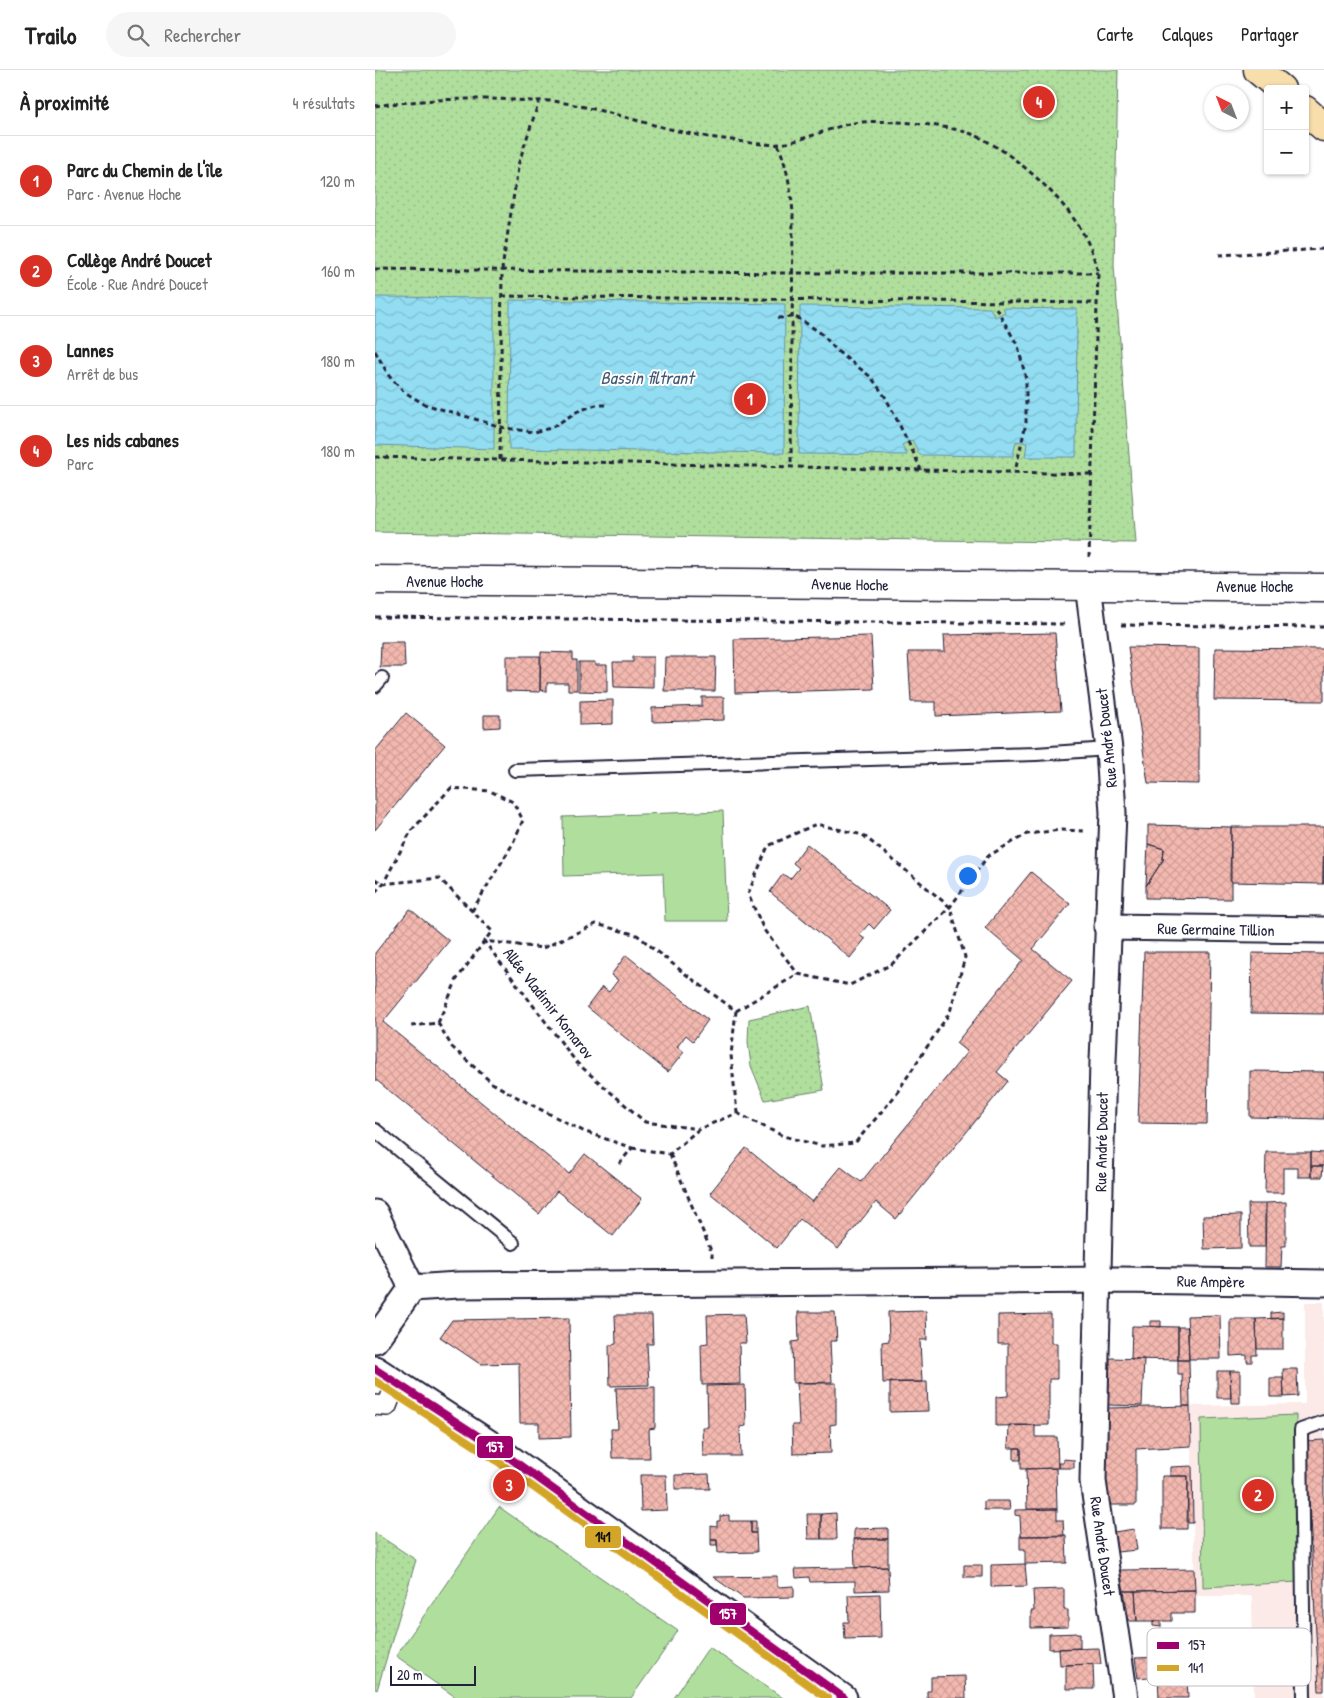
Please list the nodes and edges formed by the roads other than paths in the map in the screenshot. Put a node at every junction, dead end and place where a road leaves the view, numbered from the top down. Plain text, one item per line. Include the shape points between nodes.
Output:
1 (1258, 70) edge
2 (1276, 85) edge
3 (1309, 113) edge
4 (1324, 126) edge
5 (375, 580) edge
6 (1088, 585) junction
7 (1324, 588) edge
8 (1109, 750) junction
9 (515, 770) dead end
10 (1107, 927) junction
11 (1324, 930) edge
12 (375, 1130) edge
13 (375, 1213) edge
14 (513, 1243) dead end
15 (1098, 1281) junction
16 (1324, 1283) edge
17 (412, 1288) junction
18 (375, 1340) edge
19 (375, 1369) edge
20 (396, 1383) junction
21 (375, 1405) edge
22 (1324, 1422) edge
23 (1303, 1628) edge
24 (844, 1698) edge
25 (1125, 1698) edge

1 - 2 highway
3 - 4 highway
5 - 6 street, Avenue Hoche
6 - 7 street, Avenue Hoche
6 - 8 street, Rue André Doucet
8 - 9 lane
8 - 10 street, Rue André Doucet via 1113,813
10 - 11 street, Rue Germaine Tillion
10 - 15 street, Rue André Doucet
12 - 14 lane
13 - 17 street
15 - 16 street, Rue Ampère
15 - 17 street, Rue Ampère via 458,1285
15 - 25 street, Rue André Doucet via 1093,1481
17 - 18 street
19 - 20 street
20 - 21 street via 387,1406
20 - 24 street via 489,1443
22 - 23 lane via 1301,1430

